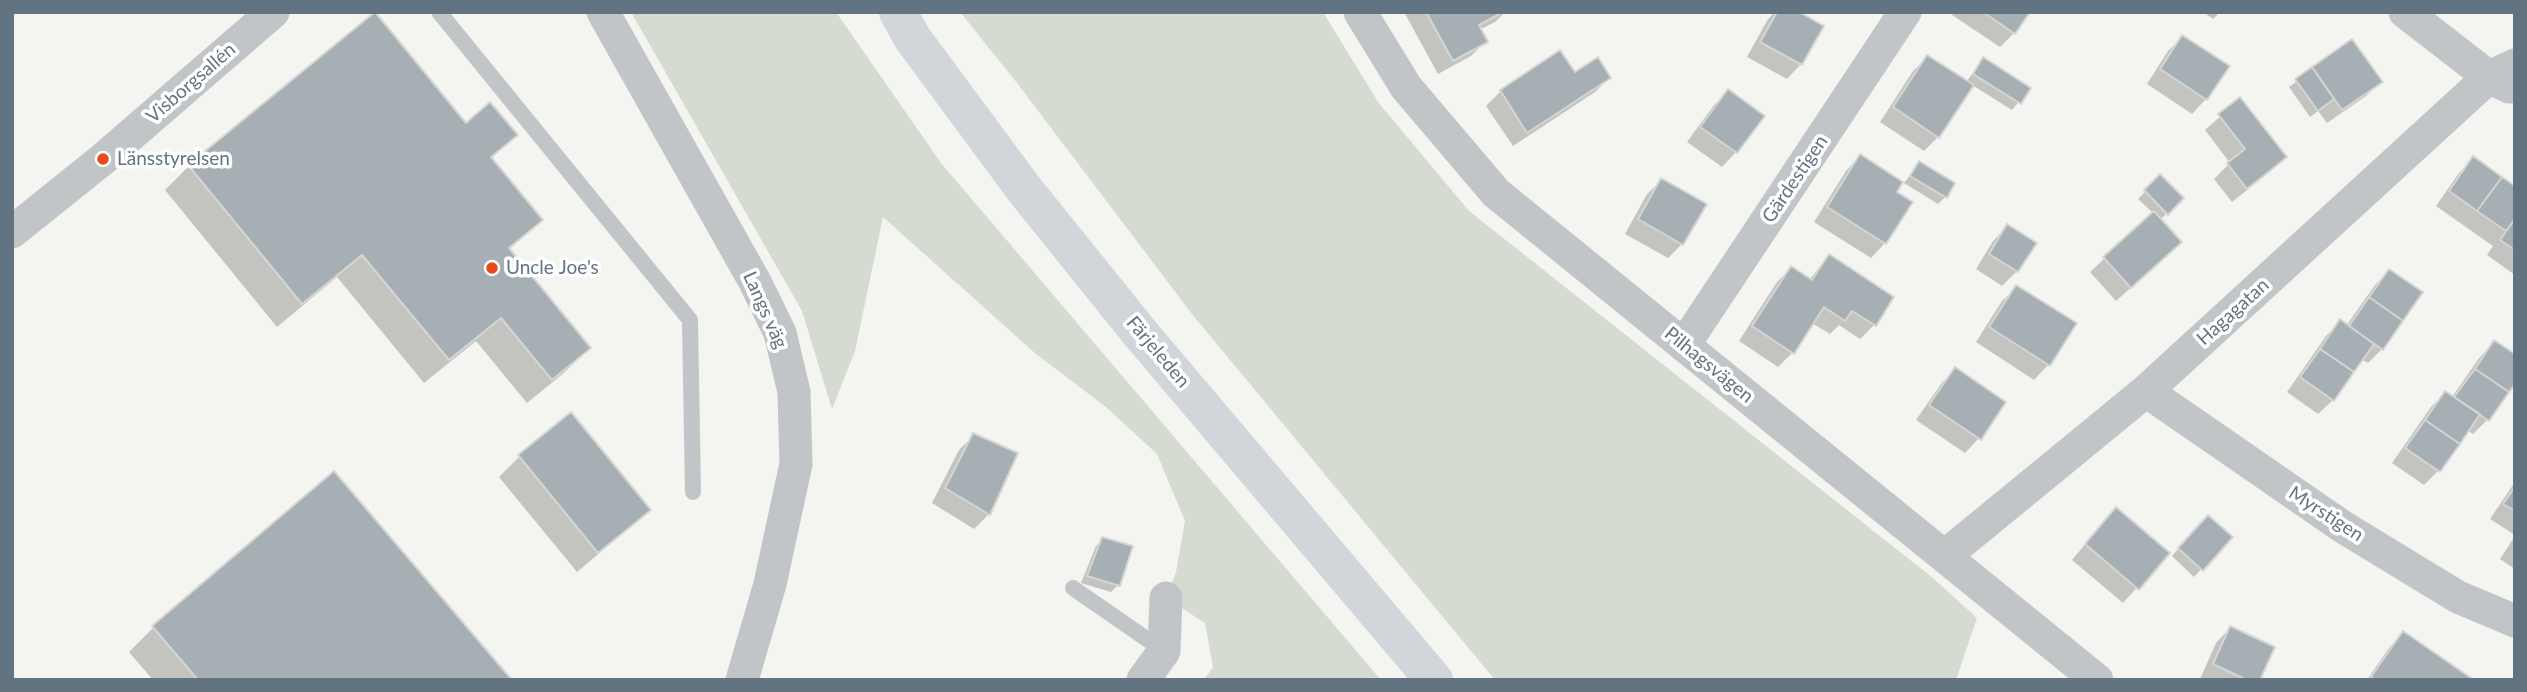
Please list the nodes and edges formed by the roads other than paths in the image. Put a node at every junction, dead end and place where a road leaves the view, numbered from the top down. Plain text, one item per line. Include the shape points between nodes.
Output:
1 (273, 12) edge
2 (439, 12) edge
3 (603, 12) edge
4 (898, 12) edge
5 (1360, 12) edge
6 (1905, 12) edge
7 (2405, 12) edge
8 (2506, 77) edge
9 (12, 232) edge
10 (1684, 345) junction
11 (2146, 391) junction
12 (694, 492) dead end
13 (1946, 555) junction
14 (1073, 588) dead end
15 (1166, 598) dead end
16 (2515, 621) edge
17 (1164, 651) junction
18 (742, 680) edge
19 (1143, 680) edge
20 (1434, 680) edge
21 (2098, 680) edge

1 - 9 street, Visborgsallén
2 - 12 lane via 690,320
3 - 18 street, Langs väg via 755,282 780,333 794,392 796,464 770,584
4 - 20 main road, Färjeleden via 913,39 1140,333
5 - 10 street, Pilhagsvägen via 1406,87 1496,193
6 - 10 street, Gärdestigen
7 - 8 street
8 - 11 street, Hagagatan
10 - 13 street, Pilhagsvägen
11 - 13 street, Hagagatan
11 - 16 street, Myrstigen via 2343,527 2458,597
13 - 21 street, Pilhagsvägen
14 - 17 lane
15 - 17 street
17 - 19 street

